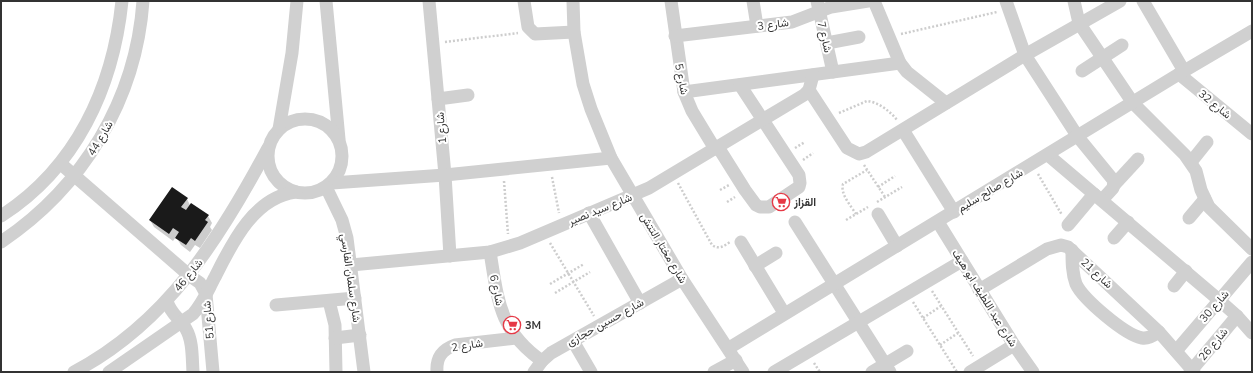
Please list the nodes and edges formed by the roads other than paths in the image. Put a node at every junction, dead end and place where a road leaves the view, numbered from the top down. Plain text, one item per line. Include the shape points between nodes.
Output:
1 (122, 1) edge
2 (143, 1) edge
3 (297, 1) edge
4 (326, 1) edge
5 (429, 1) edge
6 (524, 1) edge
7 (573, 1) edge
8 (671, 1) edge
9 (753, 1) edge
10 (868, 1) edge
11 (874, 1) edge
12 (1074, 1) edge
13 (1120, 1) edge
14 (1143, 1) edge
15 (1008, 3) edge
16 (818, 6) edge
17 (1079, 23) junction
18 (756, 26) junction
19 (1252, 31) edge
20 (574, 32) junction
21 (675, 36) junction
22 (859, 37) dead end
23 (827, 43) junction
24 (1122, 45) dead end
25 (1025, 55) junction
26 (1102, 58) junction
27 (900, 63) junction
28 (1082, 71) dead end
29 (833, 72) junction
30 (1182, 72) junction
31 (813, 75) junction
32 (740, 85) junction
33 (809, 90) junction
34 (684, 92) junction
35 (468, 95) dead end
36 (438, 99) junction
37 (1133, 102) junction
38 (946, 103) junction
39 (763, 120) junction
40 (279, 128) junction
41 (903, 130) junction
42 (1252, 134) edge
43 (1078, 137) junction
44 (339, 139) junction
45 (1207, 142) dead end
46 (268, 148) junction
47 (717, 148) junction
48 (1048, 155) junction
49 (611, 158) junction
50 (1138, 159) dead end
51 (1191, 162) junction
52 (61, 164) junction
53 (75, 175) junction
54 (445, 175) junction
55 (329, 185) junction
56 (1114, 185) junction
57 (296, 192) junction
58 (632, 196) junction
59 (1098, 197) junction
60 (1205, 199) junction
61 (954, 212) junction
62 (589, 213) junction
63 (878, 214) dead end
64 (1, 216) edge
65 (1189, 218) dead end
66 (795, 222) dead end
67 (938, 222) junction
68 (1128, 222) junction
69 (1068, 225) road end
70 (1114, 238) dead end
71 (1, 242) edge
72 (741, 242) road end
73 (897, 246) junction
74 (1252, 249) edge
75 (1072, 250) junction
76 (490, 252) junction
77 (776, 253) dead end
78 (450, 256) junction
79 (962, 261) junction
80 (1252, 262) edge
81 (352, 266) junction
82 (755, 266) junction
83 (1186, 272) junction
84 (190, 276) junction
85 (682, 279) junction
86 (834, 284) junction
87 (1174, 286) dead end
88 (979, 290) junction
89 (206, 294) junction
90 (355, 298) junction
91 (329, 300) junction
92 (1219, 300) junction
93 (167, 301) junction
94 (640, 303) junction
95 (276, 305) dead end
96 (784, 314) junction
97 (1237, 316) junction
98 (858, 322) junction
99 (182, 323) junction
100 (1251, 329) edge
101 (1159, 332) junction
102 (360, 335) junction
103 (335, 338) junction
104 (516, 338) junction
105 (572, 341) junction
106 (1014, 345) junction
107 (729, 348) junction
108 (907, 351) dead end
109 (1176, 351) junction
110 (736, 360) junction
111 (542, 361) junction
112 (888, 368) edge
113 (974, 369) edge
114 (1192, 371) edge
115 (74, 372) edge
116 (109, 372) edge
117 (193, 372) edge
118 (213, 372) edge
119 (336, 372) edge
120 (364, 372) edge
121 (437, 372) edge
122 (534, 372) edge
123 (592, 372) edge
124 (714, 372) edge
125 (743, 372) edge
126 (774, 372) edge
127 (872, 372) edge
128 (1033, 372) edge

1 - 52 street, شارع 44 via 114,48 98,98 78,140
2 - 53 street, شارع 44 via 138,39 129,75 116,110
3 - 40 street via 292,53
4 - 44 street
5 - 36 street, شارع 1
6 - 20 street via 527,23 531,31 539,35
7 - 20 street, شارع مختار التتش
8 - 21 street, شارع 5
9 - 18 street
10 - 16 street, شارع 3
11 - 27 street
12 - 17 street
13 - 17 street
14 - 30 street
15 - 25 street
16 - 18 street, شارع 3 via 792,22
16 - 23 street, شارع 7
17 - 25 street
17 - 26 street
18 - 21 street, شارع 3
19 - 30 street, شارع صالح سليم
20 - 49 street, شارع مختار التتش via 587,97
21 - 34 street, شارع 5
22 - 23 street
23 - 29 street, شارع 7
24 - 26 street
25 - 38 street
25 - 43 street
26 - 28 street
26 - 37 street
27 - 29 street
27 - 38 street via 907,72
29 - 31 street
30 - 37 street, شارع صالح سليم
30 - 42 street, شارع 32
31 - 32 street
31 - 33 street
32 - 34 street
32 - 39 street
33 - 39 street, شارع سيد نصير
33 - 41 street via 847,148 859,154
34 - 47 street, شارع 5 via 692,111
35 - 36 street
36 - 54 street, شارع 1
37 - 43 street, شارع صالح سليم
37 - 51 street
38 - 41 street
39 - 47 street, شارع سيد نصير
39 - 47 street, شارع 5 via 799,175 800,183 799,187 768,207 756,205
40 - 44 street via 294,120 312,119 328,126
40 - 46 street
41 - 61 street
43 - 48 street, شارع صالح سليم
43 - 56 street via 1112,178
44 - 55 street via 343,154 341,169
45 - 51 street
46 - 57 street via 269,167 273,176 287,189
46 - 84 street, شارع 46 via 230,216
47 - 58 street, شارع سيد نصير
48 - 59 street
48 - 61 street, شارع صالح سليم
49 - 54 street
49 - 58 street, شارع مختار التتش
50 - 56 street
51 - 60 street
52 - 53 street, شارع 51
52 - 64 street, شارع 44 via 19,204
53 - 71 street, شارع 44 via 43,209
53 - 84 street, شارع 51
54 - 55 street
54 - 78 street, شارع 1
55 - 57 street via 312,192
55 - 81 street, شارع سلمان الفارسي via 342,220
56 - 59 street
57 - 89 street, شارع 46 via 275,197 258,211 231,247
58 - 62 street, شارع سيد نصير
58 - 85 street, شارع مختار التتش
59 - 68 street
59 - 69 street
60 - 65 street
60 - 74 street via 1216,215
61 - 67 street, شارع صالح سليم
62 - 76 street, شارع سيد نصير via 510,247
62 - 94 street
63 - 73 street
66 - 86 street
67 - 73 street, شارع صالح سليم
67 - 79 street, شارع عبد اللطيف ابو هيف
68 - 70 street
68 - 83 street
72 - 82 street
73 - 86 street, شارع صالح سليم
75 - 88 street, شارع 21 via 1061,245 1046,249
75 - 101 street, شارع 21
75 - 101 street via 1073,275 1082,294 1134,335 1147,338
76 - 78 street, شارع سيد نصير
76 - 104 street, شارع 6 via 499,304
77 - 82 street
78 - 81 street, شارع سيد نصير
79 - 88 street, شارع عبد اللطيف ابو هيف
79 - 98 street
80 - 92 street, شارع 30
81 - 90 street, شارع سلمان الفارسي
82 - 96 street
83 - 87 street
83 - 92 street
84 - 89 street, شارع 51 via 200,283
84 - 93 street, شارع 46
85 - 94 street, شارع حسين حجازى
85 - 107 street, شارع مختار التتش
86 - 96 street, شارع صالح سليم
86 - 98 street
88 - 106 street, شارع عبد اللطيف ابو هيف
89 - 99 street, شارع 46 via 198,308
89 - 118 street, شارع 51
90 - 91 street
90 - 102 street, شارع سلمان الفارسي
91 - 95 street
91 - 103 street via 335,325
92 - 97 street
92 - 109 street, شارع 30
93 - 99 street via 172,314
93 - 115 street, شارع 46 via 124,339
94 - 105 street, شارع حسين حجازى
96 - 107 street, شارع صالح سليم
97 - 100 street
97 - 114 street, شارع 26
98 - 112 street
98 - 126 street
99 - 116 street, شارع 46
99 - 117 street via 189,336
101 - 109 street, شارع 21
102 - 103 street
102 - 120 street, شارع سلمان الفارسي
103 - 119 street
104 - 111 street, شارع 6
104 - 121 street, شارع 2 via 447,348 437,361
105 - 111 street, شارع حسين حجازى
105 - 123 street
106 - 113 street
106 - 128 street, شارع عبد اللطيف ابو هيف
107 - 110 street, شارع مختار التتش
108 - 112 street
109 - 114 street, شارع 21
110 - 124 street
110 - 125 street, شارع مختار التتش
111 - 122 street, شارع حسين حجازى
112 - 127 street

